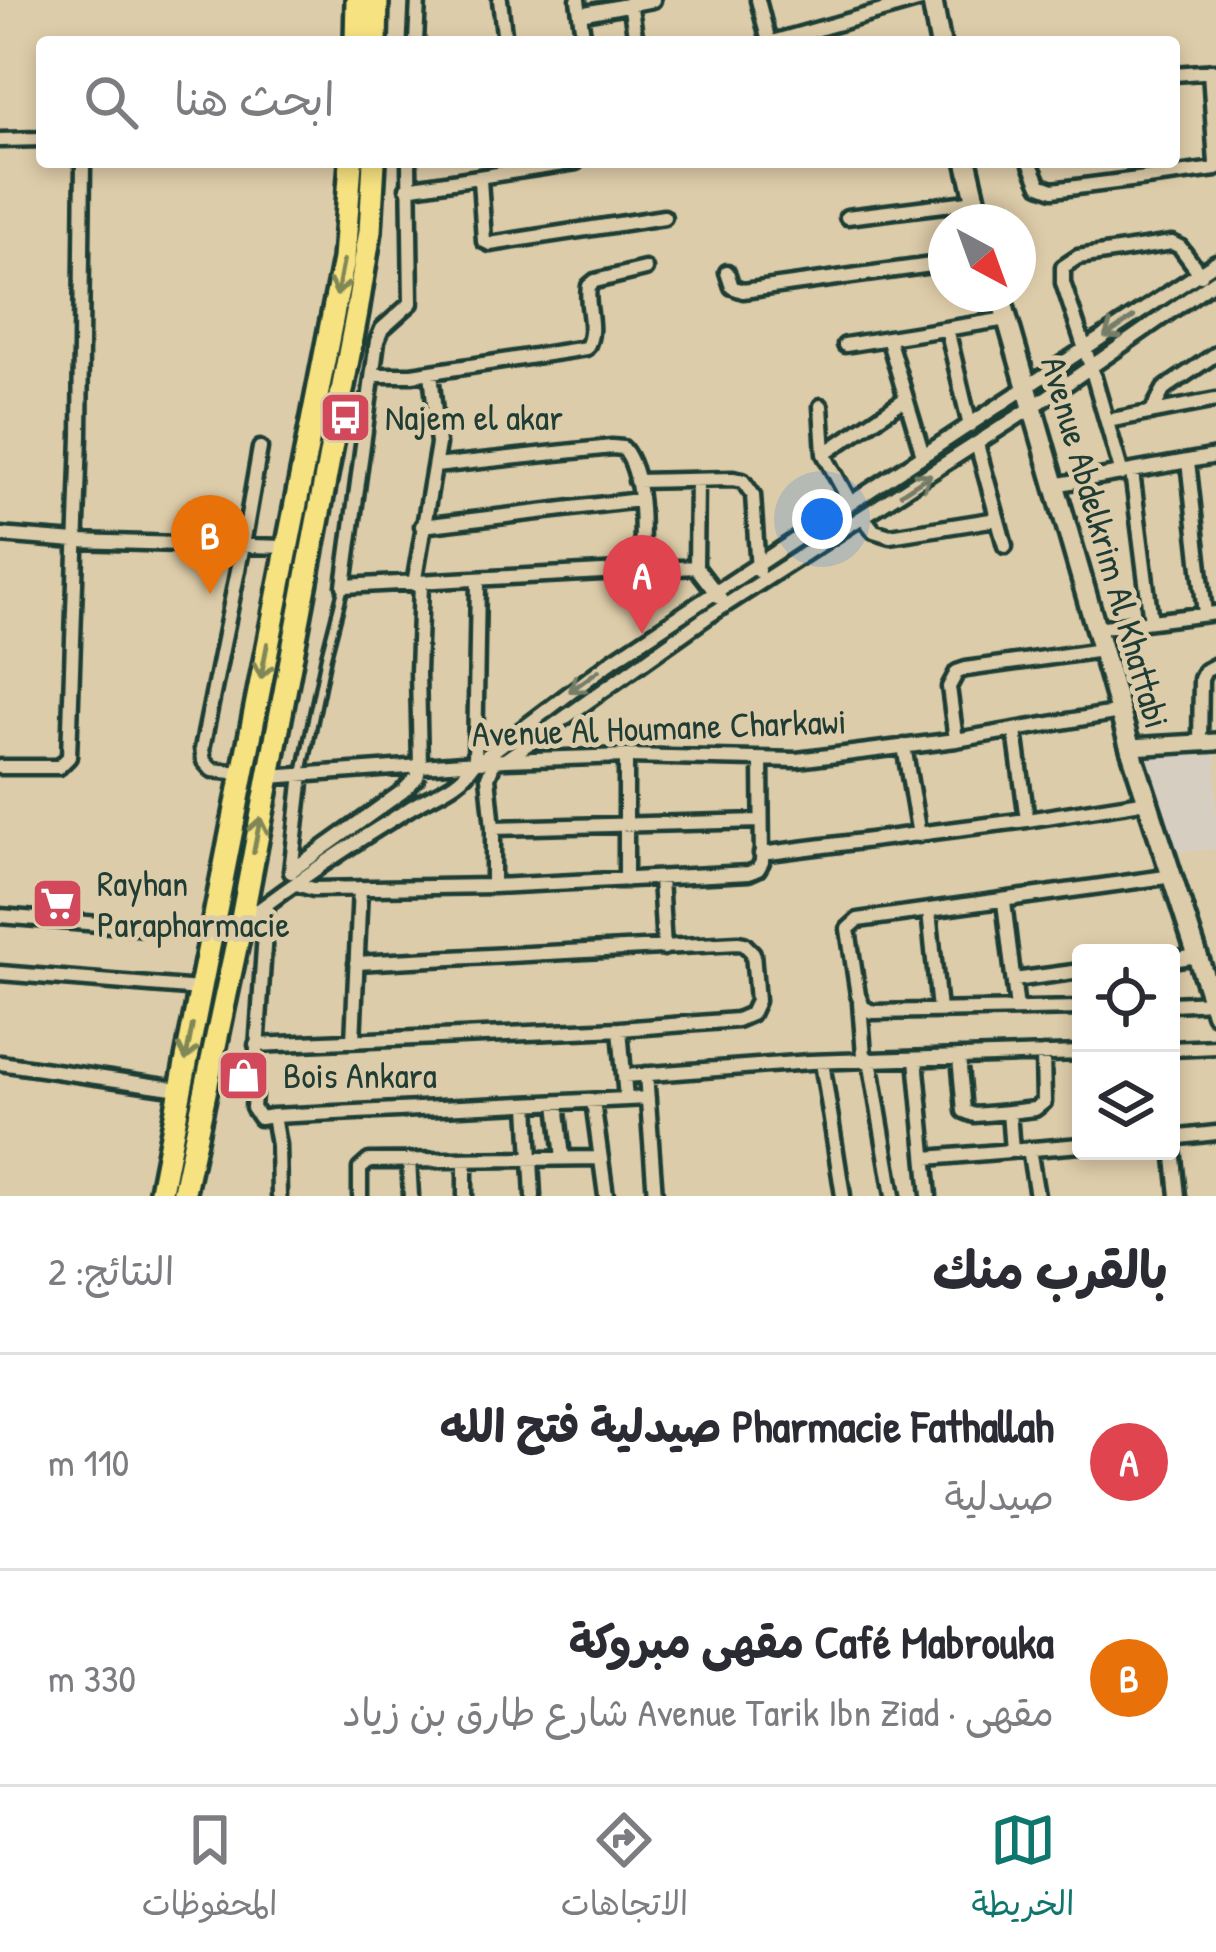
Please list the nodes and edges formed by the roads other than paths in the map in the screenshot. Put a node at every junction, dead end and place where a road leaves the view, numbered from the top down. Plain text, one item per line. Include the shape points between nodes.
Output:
1 (357, 0) edge
2 (377, 0) edge
3 (418, 0) edge
4 (500, 0) edge
5 (653, 0) edge
6 (758, 0) edge
7 (921, 0) edge
8 (932, 0) edge
9 (630, 3) edge
10 (579, 7) edge
11 (356, 36) edge
12 (376, 36) edge
13 (416, 36) edge
14 (505, 36) edge
15 (635, 36) edge
16 (768, 36) edge
17 (792, 36) edge
18 (939, 36) edge
19 (1213, 71) edge
20 (1180, 74) edge
21 (36, 139) edge
22 (0, 140) edge
23 (1216, 166) edge
24 (83, 168) edge
25 (351, 168) edge
26 (373, 168) edge
27 (409, 168) edge
28 (537, 168) edge
29 (968, 168) edge
30 (1033, 168) edge
31 (479, 178) junction
32 (407, 188) junction
33 (976, 201) junction
34 (977, 204) edge
35 (664, 217) dead end
36 (848, 217) dead end
37 (1216, 262) edge
38 (928, 265) edge
39 (645, 269) dead end
40 (727, 272) dead end
41 (1199, 273) junction
42 (1211, 284) edge
43 (1005, 312) edge
44 (1007, 319) junction
45 (947, 329) junction
46 (888, 338) junction
47 (844, 345) dead end
48 (1085, 350) junction
49 (1216, 354) edge
50 (1091, 367) junction
51 (431, 372) junction
52 (374, 375) junction
53 (1031, 397) junction
54 (905, 399) junction
55 (1216, 400) edge
56 (821, 406) dead end
57 (1151, 412) junction
58 (1107, 421) junction
59 (970, 426) junction
60 (977, 444) junction
61 (260, 448) dead end
62 (824, 454) junction
63 (923, 455) junction
64 (1216, 456) edge
65 (1188, 461) junction
66 (435, 466) junction
67 (1127, 472) junction
68 (698, 480) junction
69 (636, 481) junction
70 (1054, 485) junction
71 (639, 500) junction
72 (850, 502) junction
73 (863, 518) junction
74 (997, 519) junction
75 (422, 526) junction
76 (0, 535) edge
77 (75, 541) junction
78 (243, 545) junction
79 (1005, 546) dead end
80 (286, 547) junction
81 (758, 565) junction
82 (696, 567) junction
83 (641, 571) junction
84 (478, 581) junction
85 (417, 584) junction
86 (760, 584) junction
87 (344, 586) junction
88 (715, 592) junction
89 (725, 606) junction
90 (1210, 613) edge
91 (1150, 621) junction
92 (1096, 628) junction
93 (1102, 650) junction
94 (1216, 664) edge
95 (1120, 712) junction
96 (1015, 730) junction
97 (956, 740) junction
98 (1208, 743) edge
99 (904, 746) junction
100 (1130, 746) junction
101 (626, 757) junction
102 (489, 761) junction
103 (760, 761) junction
104 (421, 766) junction
105 (0, 767) edge
106 (242, 772) junction
107 (302, 774) junction
108 (268, 776) junction
109 (1148, 800) junction
110 (1027, 820) junction
111 (761, 821) junction
112 (625, 825) junction
113 (493, 828) junction
114 (919, 835) junction
115 (761, 854) junction
116 (1172, 876) junction
117 (294, 878) junction
118 (660, 878) junction
119 (626, 880) junction
120 (493, 886) junction
121 (360, 888) junction
122 (1004, 902) junction
123 (267, 904) junction
124 (929, 911) junction
125 (0, 916) edge
126 (241, 924) junction
127 (210, 933) junction
128 (664, 949) junction
129 (1207, 956) edge
130 (356, 963) junction
131 (1072, 972) edge
132 (0, 973) edge
133 (1014, 980) junction
134 (200, 988) junction
135 (860, 1001) junction
136 (1180, 1005) edge
137 (1072, 1007) edge
138 (1214, 1008) edge
139 (1017, 1009) junction
140 (939, 1010) junction
141 (620, 1029) junction
142 (353, 1041) junction
143 (256, 1045) junction
144 (1216, 1047) edge
145 (1180, 1049) edge
146 (1072, 1053) edge
147 (1043, 1054) junction
148 (959, 1057) junction
149 (916, 1058) junction
150 (870, 1060) junction
151 (822, 1061) junction
152 (0, 1063) edge
153 (646, 1074) junction
154 (624, 1076) junction
155 (179, 1089) junction
156 (648, 1098) junction
157 (626, 1099) junction
158 (593, 1101) junction
159 (557, 1103) junction
160 (528, 1105) junction
161 (1010, 1112) junction
162 (273, 1116) junction
163 (1216, 1133) edge
164 (1180, 1137) edge
165 (1072, 1146) edge
166 (1029, 1150) junction
167 (1012, 1151) junction
168 (563, 1158) junction
169 (601, 1158) junction
170 (927, 1158) junction
171 (531, 1159) junction
172 (409, 1160) junction
173 (464, 1160) junction
174 (1174, 1160) edge
175 (160, 1196) edge
176 (183, 1196) edge
177 (279, 1196) edge
178 (360, 1196) edge
179 (410, 1196) edge
180 (465, 1196) edge
181 (532, 1196) edge
182 (606, 1196) edge
183 (656, 1196) edge
184 (843, 1196) edge
185 (893, 1196) edge
186 (929, 1196) edge
187 (1037, 1196) edge
188 (1178, 1196) edge

1 - 11 main road
2 - 12 main road
3 - 13 street
4 - 14 street
5 - 9 street
6 - 16 street
7 - 17 street
8 - 18 main road
9 - 10 street
9 - 15 street
19 - 20 street
19 - 23 street
21 - 22 street
23 - 30 street via 1053,190 1040,185
24 - 77 street
25 -> 80 main road via 344,259
26 - 108 main road via 363,278
27 - 32 street
28 - 31 street
29 - 33 main road
31 - 32 street
31 - 35 street via 481,231 490,244
32 - 52 street via 411,303 380,334
33 - 34 main road
33 - 36 street
37 - 41 street
38 - 40 street via 738,291
39 - 51 street via 589,286 586,348
41 - 42 street
41 -> 48 street
41 - 48 street via 1172,244 1066,263 1063,283
42 - 50 street
43 - 44 main road, Avenue Abdelkrim Al Khattabi
44 - 45 street
44 - 53 main road, Avenue Abdelkrim Al Khattabi
45 - 46 street
45 - 59 street
46 - 47 street
46 - 54 street
48 - 50 street
48 - 53 street
49 - 57 street via 1164,389
50 - 53 street
50 - 58 street
51 - 52 street
51 - 66 street
52 - 87 street
53 - 59 street
53 - 60 street
53 - 70 main road, Avenue Abdelkrim Al Khattabi
54 - 62 street
54 - 63 street
55 - 57 street
56 - 62 street
57 - 58 street
58 - 67 street
59 - 63 street
73 -> 60 street
60 - 74 street
61 - 78 street
62 - 72 street
63 - 72 street
64 - 65 street
65 - 67 street
65 - 90 street
66 - 69 street via 617,447 627,452
66 - 75 street
67 - 70 street
67 - 91 street
68 - 69 street
68 - 81 street via 748,485
68 - 82 street
69 - 71 street
70 - 92 main road, Avenue Abdelkrim Al Khattabi
71 - 75 street
71 - 83 street
72 - 81 street
73 - 74 street via 890,536
73 - 86 street
74 - 79 street
75 - 85 street
76 - 77 street
77 - 78 street
77 - 105 street via 69,757 59,767
78 - 80 street
78 - 106 street via 202,755 212,770
80 -> 106 main road
81 - 86 street
81 - 88 street
82 - 83 street
82 - 88 street
83 - 84 street
84 - 85 street
84 - 102 street
85 - 87 street
85 - 104 street
86 - 89 street
87 - 107 lane
88 - 89 street
88 -> 102 street via 613,660
89 - 102 street
90 - 91 street
91 - 92 street
92 - 93 main road, Avenue Abdelkrim Al Khattabi
93 - 95 main road, Avenue Abdelkrim Al Khattabi
93 - 97 street via 957,672 950,687
94 - 98 street via 1201,680
95 - 96 street, Avenue Al Houmane Charkawi
95 - 100 main road, Avenue Abdelkrim Al Khattabi
96 - 97 street, Avenue Al Houmane Charkawi
96 - 110 street
97 - 99 street, Avenue Al Houmane Charkawi
98 - 100 street
99 - 103 street, Avenue Al Houmane Charkawi
99 - 114 street
100 - 109 main road, Avenue Abdelkrim Al Khattabi
101 - 102 street, Avenue Al Houmane Charkawi
101 - 103 street, Avenue Al Houmane Charkawi
101 - 112 street
102 - 104 street, Avenue Al Houmane Charkawi
102 - 113 street
102 - 117 street
103 - 111 street
104 - 107 street, Avenue Al Houmane Charkawi
104 - 117 street via 404,791
106 - 108 main road via 255,756
106 - 108 main road via 251,794
106 - 127 main road
107 - 108 street, Avenue Al Houmane Charkawi
107 - 117 street
126 -> 108 main road
109 - 110 street
109 - 116 main road, Avenue Abdelkrim Al Khattabi
110 - 114 street
111 - 112 street
111 - 115 street
112 - 113 street
112 - 119 street
113 - 120 street
114 - 115 street
115 - 118 street via 749,873
116 - 122 street
116 - 129 main road, Avenue Abdelkrim Al Khattabi
117 - 121 street via 313,889
117 - 123 street
118 - 119 street
118 - 128 street
119 - 120 street
120 - 121 street
121 - 130 street
122 - 124 street
122 - 133 street
123 - 126 street
123 - 143 street
124 - 135 street via 850,925
124 - 140 street
125 - 127 street
126 - 176 main road
127 - 134 main road
128 - 130 street
128 - 141 street via 744,944 753,953 755,1008 737,1020
129 - 138 main road, Avenue Abdelkrim Al Khattabi
130 - 142 street
131 - 133 street
132 - 134 street
133 - 139 street
134 -> 155 main road
135 - 140 street via 872,1012
135 - 150 street
136 - 138 street
137 - 139 street
139 - 140 street
141 - 142 street
141 - 154 street
142 - 143 street
143 - 162 street via 253,1108 260,1118
144 - 145 street
146 - 147 street
147 - 148 street
147 - 161 street via 1044,1102
148 - 149 street
148 - 161 street via 964,1111
149 - 150 street
149 - 170 street
150 - 151 street
150 - 185 street
151 - 153 street
151 - 184 street
152 - 155 street
153 - 154 street
153 - 156 street
154 - 157 street
155 - 175 main road
156 - 157 street
156 - 183 street
157 - 158 street
158 - 159 street
158 - 169 street
159 - 160 street
159 - 168 street
160 - 162 street
160 - 171 street
161 - 167 street
162 - 177 street
163 - 164 street
165 - 166 street
166 - 167 street
166 - 187 street
167 - 170 street
168 - 169 street
168 - 171 street
169 - 182 street
170 - 186 street
171 - 173 street
171 - 181 street
172 - 173 street
172 - 178 street via 365,1163
172 - 179 street
173 - 180 street
174 - 188 street

